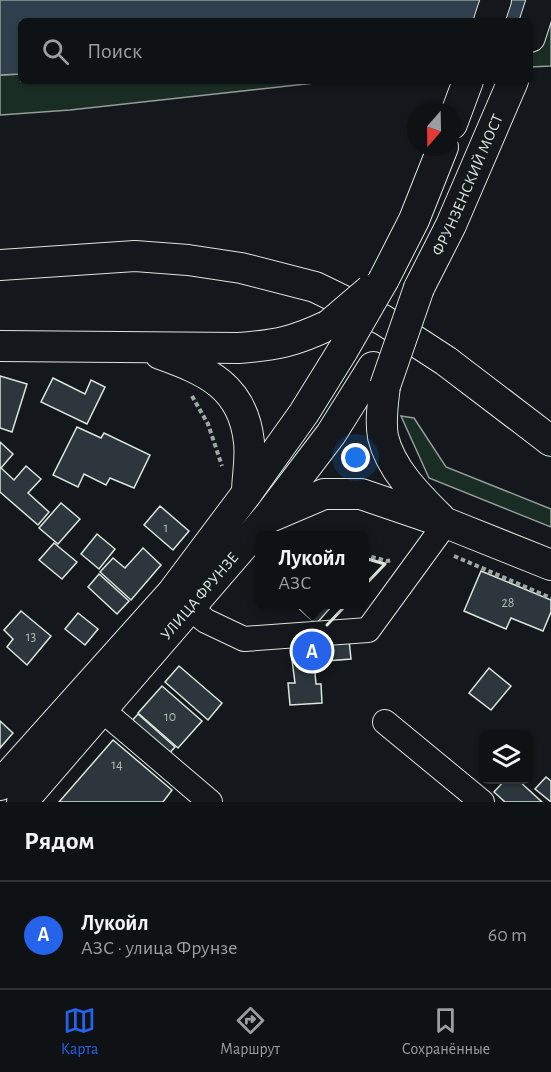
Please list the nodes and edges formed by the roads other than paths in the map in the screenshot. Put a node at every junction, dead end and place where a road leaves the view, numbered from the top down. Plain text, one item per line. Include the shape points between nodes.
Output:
1 (496, 0) edge
2 (542, 0) edge
3 (490, 18) edge
4 (533, 28) edge
5 (467, 84) edge
6 (512, 84) edge
7 (460, 102) edge
8 (439, 156) edge
9 (0, 265) edge
10 (336, 337) junction
11 (0, 346) edge
12 (142, 348) junction
13 (379, 376) junction
14 (551, 441) edge
15 (236, 485) junction
16 (267, 518) junction
17 (446, 524) junction
18 (255, 531) edge
19 (255, 532) edge
20 (551, 565) edge
21 (188, 607) junction
22 (101, 709) junction
23 (385, 722) dead end
24 (0, 785) edge
25 (22, 802) edge
26 (210, 802) edge
27 (482, 802) edge

1 - 3 main road
2 - 4 main road
5 - 7 main road
6 - 13 main road, ФРУНЗЕНСКИЙ МОСТ, bridge
8 - 10 main road, ФРУНЗЕНСКИЙ МОСТ, bridge via 414,220 384,279
9 - 14 main road via 135,256 241,268 315,286 383,320 446,361
10 - 12 main road via 238,348
10 - 15 main road, УЛИЦА ФРУНЗЕ via 304,413
11 - 12 main road
12 - 15 main road via 195,366 225,387 236,401 249,444
13 - 16 main road, УЛИЦА ФРУНЗЕ
13 - 17 main road via 383,435 389,454 418,497
15 - 24 main road, УЛИЦА ФРУНЗЕ via 172,592
16 - 17 main road via 324,494 342,493 361,494
16 - 18 main road, УЛИЦА ФРУНЗЕ
17 - 20 main road
17 - 21 lane via 368,630 244,639 206,621
19 - 21 main road, УЛИЦА ФРУНЗЕ
21 - 22 main road, УЛИЦА ФРУНЗЕ
22 - 25 main road, УЛИЦА ФРУНЗЕ
22 - 26 lane
23 - 27 lane

